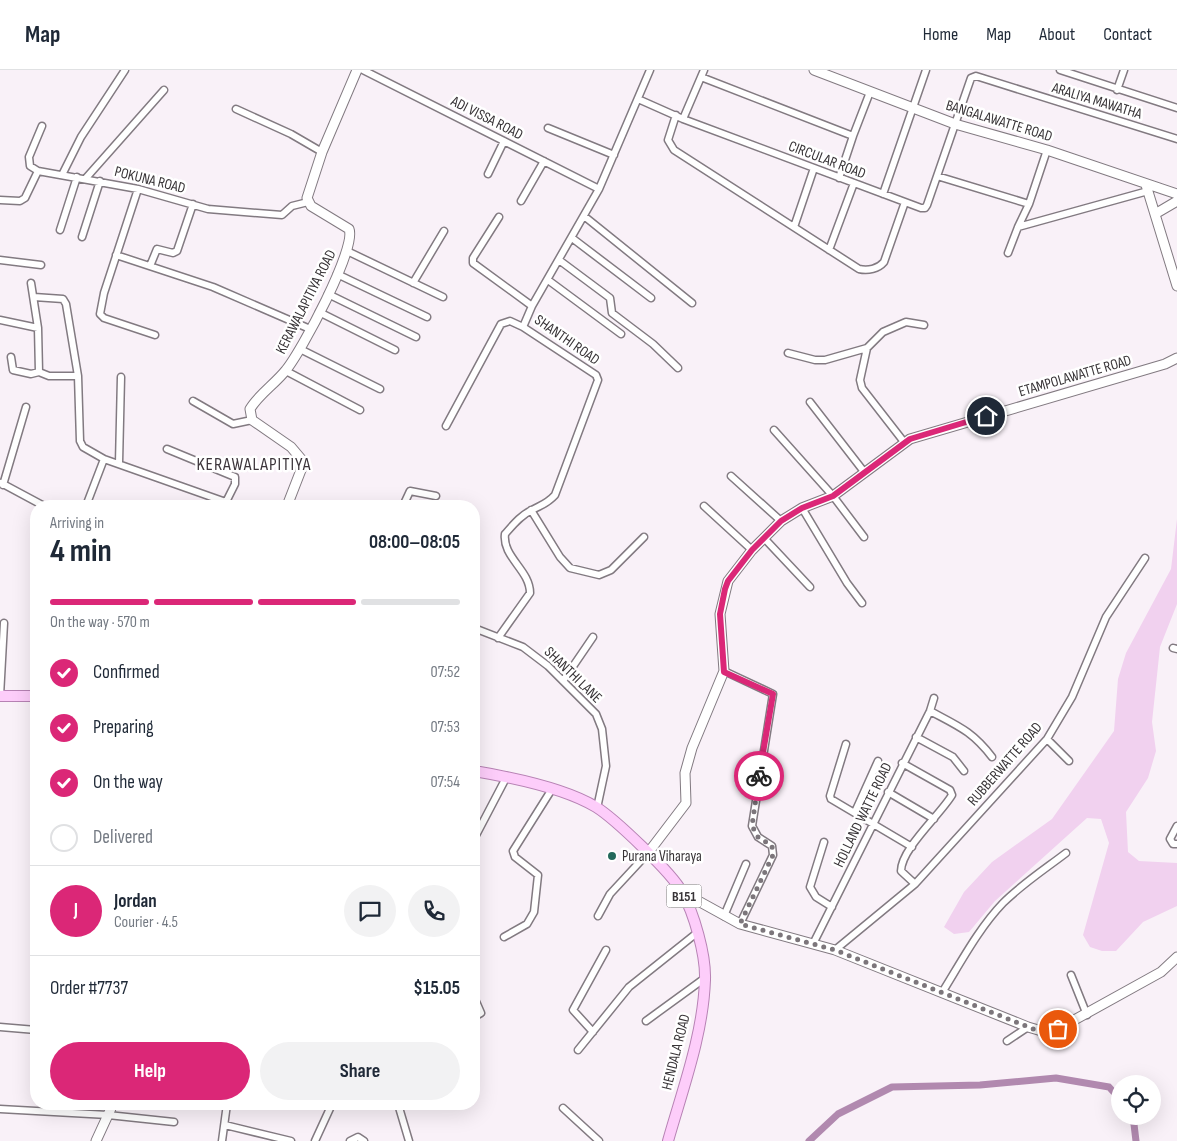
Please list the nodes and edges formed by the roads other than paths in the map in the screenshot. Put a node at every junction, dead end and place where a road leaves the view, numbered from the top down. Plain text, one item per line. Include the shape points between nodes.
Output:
1 (125, 70) edge
2 (357, 70) edge
3 (362, 70) edge
4 (650, 70) edge
5 (704, 70) edge
6 (814, 70) edge
7 (926, 70) edge
8 (1063, 70) edge
9 (1124, 70) edge
10 (701, 77) junction
11 (164, 90) dead end
12 (1117, 90) junction
13 (870, 92) junction
14 (638, 99) junction
15 (912, 106) junction
16 (1177, 108) edge
17 (236, 109) dead end
18 (676, 116) junction
19 (684, 119) junction
20 (956, 124) junction
21 (42, 126) dead end
22 (548, 128) dead end
23 (852, 136) junction
24 (1177, 139) edge
25 (504, 141) junction
26 (1047, 150) junction
27 (322, 152) junction
28 (614, 155) junction
29 (544, 161) junction
30 (814, 168) junction
31 (38, 171) junction
32 (488, 174) dead end
33 (62, 175) junction
34 (937, 176) junction
35 (77, 177) junction
36 (86, 178) junction
37 (839, 178) junction
38 (100, 181) junction
39 (854, 184) junction
40 (138, 188) junction
41 (1147, 188) junction
42 (599, 189) junction
43 (883, 194) junction
44 (1177, 194) edge
45 (0, 200) edge
46 (521, 201) dead end
47 (1177, 201) edge
48 (308, 202) junction
49 (905, 202) junction
50 (193, 204) junction
51 (1029, 204) junction
52 (1155, 214) junction
53 (584, 216) junction
54 (499, 217) dead end
55 (794, 227) junction
56 (1018, 227) junction
57 (60, 230) dead end
58 (444, 231) dead end
59 (82, 238) dead end
60 (572, 238) junction
61 (829, 250) junction
62 (347, 251) junction
63 (1008, 253) dead end
64 (116, 255) junction
65 (0, 260) edge
66 (559, 260) junction
67 (41, 265) dead end
68 (150, 266) junction
69 (338, 274) junction
70 (548, 280) junction
71 (31, 283) dead end
72 (413, 283) junction
73 (1177, 286) edge
74 (328, 294) junction
75 (34, 297) junction
76 (443, 297) dead end
77 (651, 298) dead end
78 (692, 303) dead end
79 (532, 306) junction
80 (319, 312) junction
81 (428, 317) dead end
82 (0, 320) edge
83 (924, 325) dead end
84 (523, 327) junction
85 (38, 328) junction
86 (310, 329) junction
87 (621, 334) dead end
88 (155, 335) dead end
89 (416, 337) dead end
90 (867, 348) junction
91 (300, 349) junction
92 (395, 350) dead end
93 (788, 353) dead end
94 (11, 357) dead end
95 (1177, 358) edge
96 (678, 368) dead end
97 (286, 371) junction
98 (39, 372) junction
99 (78, 376) junction
100 (121, 377) dead end
101 (380, 389) dead end
102 (194, 401) dead end
103 (810, 402) dead end
104 (26, 406) dead end
105 (360, 410) dead end
106 (252, 420) junction
107 (446, 426) dead end
108 (774, 430) dead end
109 (904, 442) junction
110 (167, 449) dead end
111 (104, 459) junction
112 (119, 463) junction
113 (864, 473) junction
114 (731, 476) dead end
115 (2, 484) edge
116 (436, 496) dead end
117 (833, 496) junction
118 (33, 500) edge
119 (88, 500) edge
120 (221, 500) edge
121 (227, 500) edge
122 (290, 500) edge
123 (406, 500) edge
124 (704, 506) dead end
125 (802, 508) junction
126 (531, 510) junction
127 (781, 521) junction
128 (644, 537) dead end
129 (864, 537) dead end
130 (764, 538) junction
131 (752, 550) junction
132 (1145, 558) dead end
133 (810, 587) dead end
134 (862, 603) dead end
135 (4, 623) dead end
136 (480, 630) edge
137 (593, 637) dead end
138 (498, 638) junction
139 (724, 672) junction
140 (563, 681) junction
141 (0, 696) edge
142 (30, 696) edge
143 (934, 698) dead end
144 (930, 711) junction
145 (916, 737) junction
146 (1047, 739) junction
147 (846, 744) dead end
148 (992, 757) dead end
149 (878, 760) dead end
150 (1069, 761) dead end
151 (902, 763) junction
152 (964, 771) dead end
153 (480, 772) edge
154 (507, 776) junction
155 (552, 789) junction
156 (888, 792) junction
157 (596, 808) junction
158 (855, 812) junction
159 (934, 819) junction
160 (873, 824) junction
161 (1177, 826) edge
162 (480, 828) edge
163 (824, 842) dead end
164 (1177, 844) edge
165 (912, 847) junction
166 (648, 853) junction
167 (1066, 853) dead end
168 (746, 864) dead end
169 (914, 884) junction
170 (682, 892) junction
171 (832, 907) junction
172 (598, 916) dead end
173 (724, 916) junction
174 (740, 924) junction
175 (698, 932) junction
176 (504, 937) dead end
177 (814, 942) junction
178 (606, 950) dead end
179 (835, 950) junction
180 (1177, 957) edge
181 (1071, 975) dead end
182 (705, 978) junction
183 (943, 991) junction
184 (1087, 1015) junction
185 (646, 1020) dead end
186 (0, 1027) edge
187 (1028, 1027) junction
188 (30, 1030) edge
189 (592, 1032) junction
190 (1007, 1041) dead end
191 (578, 1050) dead end
192 (563, 1108) dead end
193 (0, 1110) edge
194 (110, 1110) edge
195 (226, 1110) edge
196 (329, 1110) edge
197 (400, 1110) edge
198 (108, 1115) junction
199 (174, 1122) dead end
200 (225, 1124) junction
201 (96, 1141) edge
202 (222, 1141) edge
203 (291, 1141) edge
204 (315, 1141) edge
205 (350, 1141) edge
206 (364, 1141) edge
207 (410, 1141) edge
208 (599, 1141) edge
209 (668, 1141) edge

1 - 33 street via 81,137
2 - 27 street
3 - 25 street, ADI VISSA ROAD
4 - 14 street, SHANTHI ROAD
5 - 10 street
6 - 13 street, BANGALAWATTE ROAD
7 - 15 street
8 - 12 street
9 - 12 street
10 - 19 street
10 - 23 street
11 - 36 street
12 - 16 street
13 - 15 street, BANGALAWATTE ROAD
13 - 23 street
14 - 18 street, CIRCULAR ROAD
14 - 28 street, SHANTHI ROAD
15 - 20 street, BANGALAWATTE ROAD
15 - 43 street
17 - 27 street via 292,134
18 - 19 street, CIRCULAR ROAD
18 - 55 street via 668,140 674,150
19 - 30 street, CIRCULAR ROAD
20 - 24 street, ARALIYA MAWATHA via 971,78 976,76
20 - 26 street, BANGALAWATTE ROAD
20 - 34 street, CIRCULAR ROAD
21 - 31 street via 29,157 30,166
22 - 28 street
23 - 37 street
25 - 29 street, ADI VISSA ROAD
25 - 32 street
26 - 41 street, BANGALAWATTE ROAD
26 - 51 street
27 - 48 street via 309,188
28 - 42 street, SHANTHI ROAD
29 - 42 street, ADI VISSA ROAD
29 - 46 street
30 - 37 street, CIRCULAR ROAD
30 - 55 street
31 - 33 street, POKUNA ROAD
31 - 45 street via 25,198 20,201
33 - 35 street, POKUNA ROAD
34 - 49 street, CIRCULAR ROAD via 925,208
34 - 51 street
35 - 36 street, POKUNA ROAD
35 - 57 street
36 - 38 street, POKUNA ROAD
37 - 39 street, CIRCULAR ROAD
38 - 40 street, POKUNA ROAD
38 - 59 street
39 - 43 street, CIRCULAR ROAD
39 - 61 street
40 - 50 street, POKUNA ROAD
40 - 64 street
41 - 44 street, BANGALAWATTE ROAD
41 - 52 street
41 - 56 street
42 - 53 street, SHANTHI ROAD
43 - 49 street, CIRCULAR ROAD
47 - 52 street
48 - 50 street, POKUNA ROAD via 292,206 282,215 208,209
48 - 62 street, KERAWALAPITIYA ROAD via 349,229 351,237
49 - 61 street via 881,266 859,269
50 - 68 street via 177,252 157,249
51 - 56 street
52 - 73 street
53 - 60 street, SHANTHI ROAD
53 - 78 street
54 - 79 street via 473,263
55 - 61 street
56 - 63 street
58 - 72 street
60 - 66 street, SHANTHI ROAD
60 - 77 street
62 - 69 street, KERAWALAPITIYA ROAD
62 - 72 street
64 - 68 street
64 - 88 street via 100,314
65 - 67 street
66 - 70 street, SHANTHI ROAD
66 - 96 street via 610,298 612,313
68 - 86 street via 213,287
69 - 74 street, KERAWALAPITIYA ROAD
69 - 81 street
70 - 79 street, SHANTHI ROAD
70 - 87 street
71 - 75 street
72 - 76 street
74 - 80 street, KERAWALAPITIYA ROAD
74 - 89 street
75 - 85 street
75 - 99 street via 59,298 66,304
79 - 84 street, SHANTHI ROAD
80 - 86 street, KERAWALAPITIYA ROAD
80 - 92 street
82 - 85 street
83 - 90 street via 906,322 882,332
84 - 107 street via 510,321 501,324
84 - 126 street, SHANTHI ROAD via 596,375 598,380 555,495 548,504
85 - 98 street
86 - 91 street, KERAWALAPITIYA ROAD
90 - 93 street via 815,360
90 - 109 street via 860,380 862,388
91 - 97 street, KERAWALAPITIYA ROAD
91 - 101 street
94 - 98 street via 10,364 14,370 31,374
95 - 109 street, ETAMPOLAWATTE ROAD
97 - 105 street
97 - 106 street, KERAWALAPITIYA ROAD via 253,403 249,413
98 - 99 street via 49,376
99 - 111 street via 80,441 83,448
100 - 112 street
102 - 106 street via 233,424
103 - 113 street
104 - 115 street
106 - 122 street via 291,447 302,460
108 - 117 street
109 - 113 street, ETAMPOLAWATTE ROAD
110 - 121 street via 235,477
111 - 112 street
111 - 119 street
112 - 120 street
113 - 117 street, ETAMPOLAWATTE ROAD
114 - 127 street
115 - 118 street
116 - 123 street via 410,491
117 - 125 street, ETAMPOLAWATTE ROAD
117 - 129 street
124 - 131 street
125 - 127 street, ETAMPOLAWATTE ROAD
125 - 134 street via 846,583
126 - 128 street via 570,568 599,574 611,570
126 - 138 street, SHANTHI ROAD via 516,521 505,534 504,541 530,587 530,593
127 - 130 street, ETAMPOLAWATTE ROAD
130 - 131 street, ETAMPOLAWATTE ROAD
130 - 133 street
131 - 139 street, ETAMPOLAWATTE ROAD via 725,589 720,614
132 - 146 street, RUBBERWATTE ROAD via 1106,617 1072,697
135 - 141 street
136 - 138 street, SHANTHI LANE
137 - 140 street
138 - 140 street, SHANTHI LANE via 523,647
139 - 166 street, ETAMPOLAWATTE ROAD via 692,748 685,773 686,803
139 - 174 street via 773,694 752,826 758,837 772,846 773,855
140 - 157 street, SHANTHI LANE via 596,714 602,729 606,766
141 - 142 main road
143 - 144 street, HOLLAND WATTE ROAD
144 - 145 street, HOLLAND WATTE ROAD
144 - 148 street via 969,732
145 - 151 street, HOLLAND WATTE ROAD
145 - 152 street via 953,757
146 - 150 street
146 - 169 street, RUBBERWATTE ROAD
147 - 158 street via 830,796 833,802
149 - 158 street
151 - 156 street, HOLLAND WATTE ROAD
151 - 159 street via 950,790 951,797
153 - 154 main road, HENDALA ROAD / B151
154 - 155 main road, HENDALA ROAD / B151
154 - 162 street
155 - 157 main road, HENDALA ROAD / B151
155 - 176 street via 514,851 515,856 538,875 534,912 527,924
156 - 159 street
156 - 160 street, HOLLAND WATTE ROAD
157 - 166 main road, HENDALA ROAD / B151
158 - 160 street
159 - 165 street
160 - 165 street
160 - 171 street, HOLLAND WATTE ROAD
161 - 164 street via 1170,839
163 - 171 street via 810,887 816,897
165 - 169 street via 901,869
166 - 170 main road, HENDALA ROAD / B151
166 - 172 street via 610,894
167 - 183 street via 1002,904
168 - 173 street
169 - 179 street, RUBBERWATTE ROAD
170 - 173 street
170 - 175 main road, HENDALA ROAD / B151
171 - 177 street, HOLLAND WATTE ROAD
173 - 174 street
174 - 177 street
175 - 182 main road, HENDALA ROAD / B151
175 - 189 street via 629,987
177 - 179 street
178 - 189 street via 573,1010
179 - 183 street
180 - 184 street via 1161,972
181 - 184 street
182 - 185 street
182 - 209 main road, HENDALA ROAD / B151 via 699,1034
183 - 187 street
184 - 187 street via 1045,1032
186 - 188 street
187 - 190 street
189 - 191 street
192 - 208 street
193 - 198 street
194 - 198 street
195 - 200 street
196 - 204 street
197 - 207 street
198 - 199 street
198 - 201 street
200 - 202 street
200 - 203 street
205 - 206 street via 358,1138

